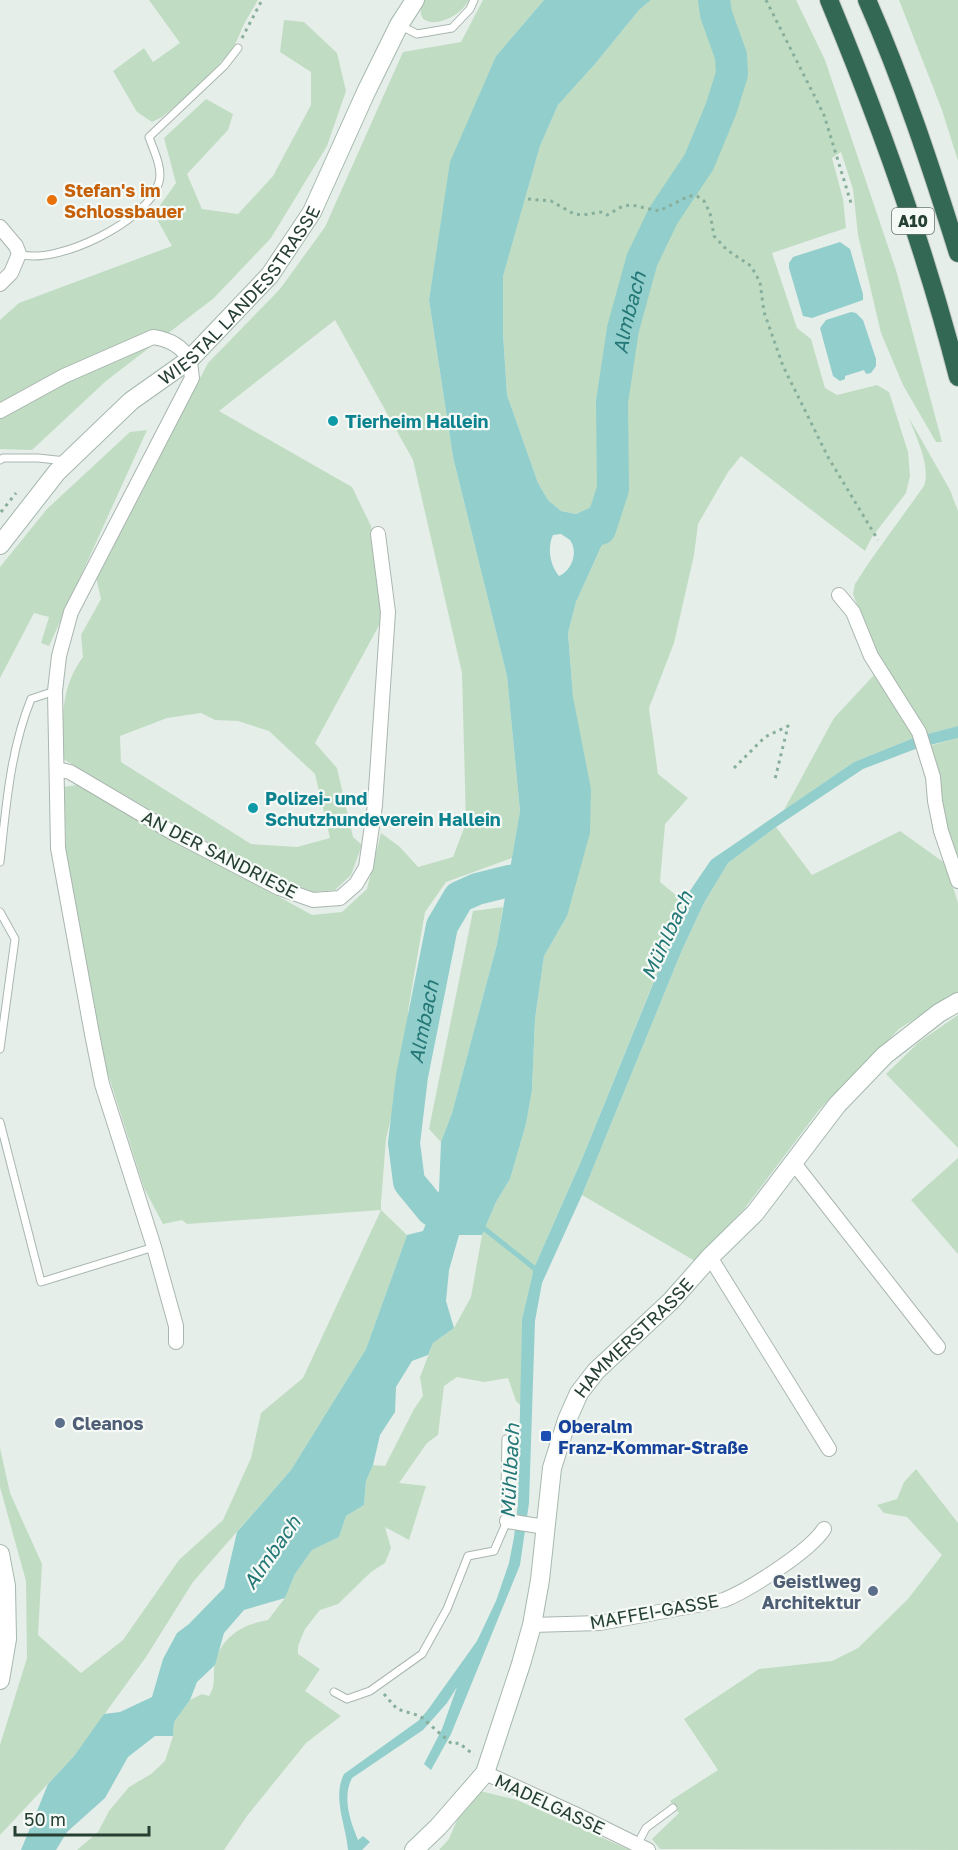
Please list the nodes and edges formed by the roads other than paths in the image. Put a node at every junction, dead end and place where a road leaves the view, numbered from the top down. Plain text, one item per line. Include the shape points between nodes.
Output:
1 (414, 0) edge
2 (474, 0) edge
3 (829, 0) edge
4 (867, 0) edge
5 (399, 25) junction
6 (238, 48) road end
7 (0, 227) edge
8 (958, 252) edge
9 (19, 254) junction
10 (0, 284) edge
11 (189, 360) junction
12 (958, 377) edge
13 (0, 411) edge
14 (0, 460) edge
15 (69, 461) junction
16 (378, 534) dead end
17 (0, 545) edge
18 (838, 595) dead end
19 (55, 691) junction
20 (57, 769) junction
21 (0, 862) edge
22 (958, 881) edge
23 (0, 912) edge
24 (958, 1002) edge
25 (0, 1049) edge
26 (0, 1122) edge
27 (793, 1162) junction
28 (154, 1247) junction
29 (710, 1257) junction
30 (176, 1342) dead end
31 (938, 1347) dead end
32 (506, 1439) dead end
33 (829, 1449) dead end
34 (511, 1522) junction
35 (541, 1527) junction
36 (824, 1529) dead end
37 (0, 1554) edge
38 (532, 1625) junction
39 (0, 1680) edge
40 (334, 1692) dead end
41 (485, 1773) junction
42 (673, 1808) dead end
43 (643, 1847) edge
44 (414, 1850) edge

1 - 5 street, WIESTAL LANDESSTRASSE
2 - 5 lane via 452,28 417,34
3 - 12 highway, A10 via 892,159
4 - 8 highway, A10 via 928,159
5 - 11 street, WIESTAL LANDESSTRASSE via 312,212 270,275
6 - 9 lane via 224,66 148,136 160,179 145,207 126,223 69,250 44,257
7 - 9 street
9 - 10 street via 15,266
11 - 13 street via 175,344 153,337 64,376
11 - 15 street, WIESTAL LANDESSTRASSE via 131,401
11 - 19 street via 192,378 71,612 59,656
14 - 15 lane
15 - 17 street, WIESTAL LANDESSTRASSE
16 - 20 street, AN DER SANDRIESE via 388,612 375,806 366,867 356,884 340,898 313,900 279,888 175,834 70,772
18 - 22 street via 853,612 871,656 919,732 933,777 941,831
19 - 20 street
19 - 21 lane via 31,699 24,716 10,772
20 - 28 street via 58,848 102,1084
23 - 25 lane via 15,939
24 - 27 street, HAMMERSTRASSE via 885,1055 837,1105
26 - 28 lane via 40,1282
27 - 29 street, HAMMERSTRASSE via 755,1213
27 - 31 street
28 - 30 street via 176,1326
29 - 33 street
29 - 35 street, HAMMERSTRASSE via 671,1301 596,1371 579,1393 555,1457
32 - 34 lane via 505,1490
34 - 35 street
34 - 40 lane via 494,1551 468,1556 447,1609 422,1654 370,1691 347,1699
35 - 38 street, HAMMERSTRASSE via 540,1580
36 - 38 street, MAFFEI-GASSE via 818,1539 773,1572 724,1600 600,1623
37 - 39 street via 6,1586 7,1639
38 - 41 street, HAMMERSTRASSE
41 - 43 street, MADELGASSE
41 - 44 street, HAMMERSTRASSE
42 - 43 lane via 646,1828

